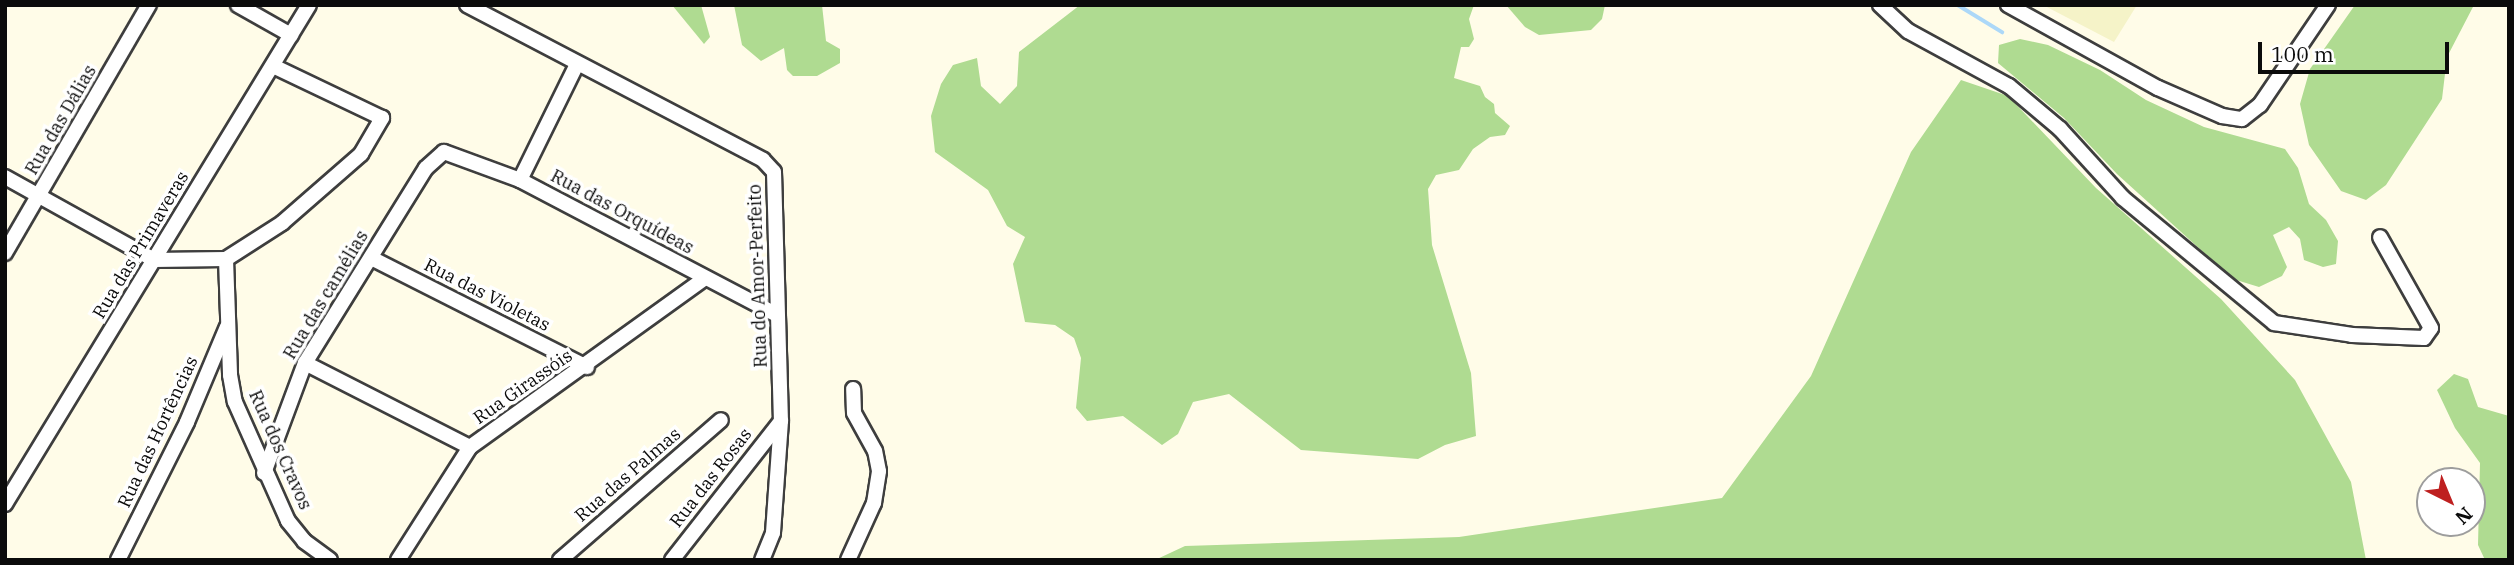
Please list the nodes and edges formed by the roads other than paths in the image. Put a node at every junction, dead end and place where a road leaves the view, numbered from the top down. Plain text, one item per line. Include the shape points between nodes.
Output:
1 (149, 5) edge
2 (238, 5) edge
3 (309, 5) edge
4 (467, 5) edge
5 (1880, 5) edge
6 (2008, 5) edge
7 (2328, 5) edge
8 (291, 35) junction
9 (577, 64) junction
10 (273, 66) junction
11 (444, 152) joint
12 (5, 177) edge
13 (520, 180) junction
14 (39, 198) junction
15 (2380, 237) dead end
16 (5, 253) edge
17 (370, 258) junction
18 (226, 259) junction
19 (154, 260) junction
20 (705, 278) junction
21 (778, 316) junction
22 (230, 319) junction
23 (305, 363) junction
24 (587, 367) junction
25 (853, 389) dead end
26 (721, 419) dead end
27 (781, 421) junction
28 (470, 447) junction
29 (264, 473) junction
30 (10, 485) edge
31 (5, 504) edge
32 (118, 560) edge
33 (330, 560) edge
34 (398, 560) edge
35 (560, 560) edge
36 (672, 560) edge
37 (762, 560) edge
38 (848, 560) edge

1 - 14 street, Rua das Dálias
2 - 8 street
3 - 8 street, Rua das Primaveras
4 - 9 street, Rua do Amor-Perfeito
5 - 15 street via 1908,31 2009,86 2060,129 2123,198 2274,323 2352,335 2424,338 2431,328
6 - 7 street via 2158,88 2222,116 2242,119 2260,105
8 - 10 street, Rua das Primaveras
9 - 13 street
9 - 21 street, Rua do Amor-Perfeito via 769,165 776,185
10 - 18 street via 382,118 361,153 282,223
10 - 19 street, Rua das Primaveras
11 - 13 street, Rua das Orquídeas
11 - 17 street, Rua das camélias via 426,168
12 - 14 street
13 - 20 street, Rua das Orquídeas
14 - 16 street, Rua das Dálias
14 - 19 street
17 - 23 street, Rua das camélias
17 - 24 street, Rua das Violetas
18 - 19 street
18 - 22 street, Rua dos Cravos
19 - 30 street, Rua das Primaveras
20 - 21 street, Rua das Orquídeas
20 - 24 street, Rua Girassóis
21 - 27 street, Rua do Amor-Perfeito
22 - 29 street, Rua dos Cravos via 235,402
22 - 32 street, Rua das Hortências via 187,422
23 - 28 street
23 - 29 street, Rua das camélias
24 - 28 street, Rua Girassóis
25 - 38 street via 854,413 875,451 879,471 874,503
26 - 35 street, Rua das Palmas
27 - 36 street, Rua das Rosas
27 - 37 street, Rua do Amor-Perfeito via 773,533
28 - 34 street, Rua Girassóis
29 - 33 street, Rua dos Cravos via 298,534
30 - 31 street, Rua das Primaveras

